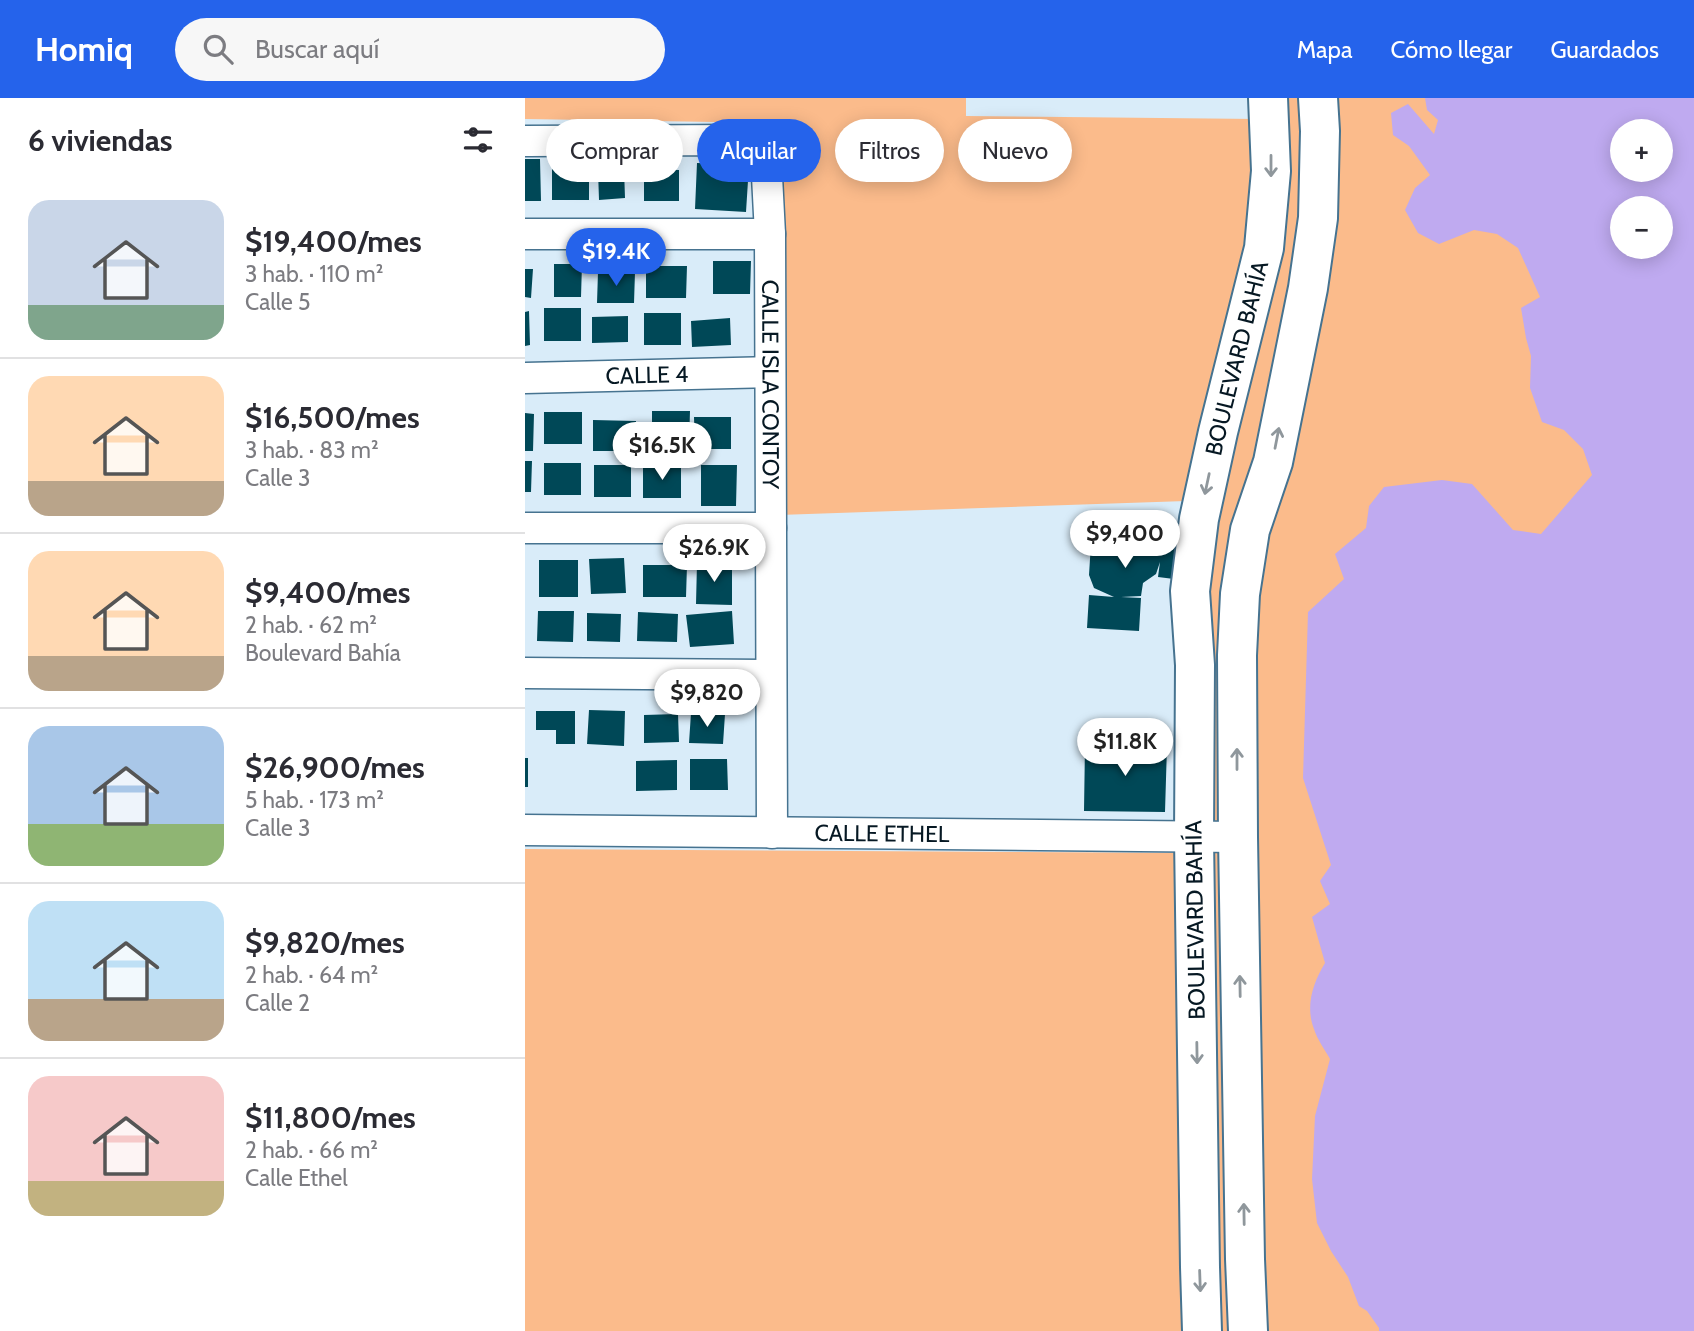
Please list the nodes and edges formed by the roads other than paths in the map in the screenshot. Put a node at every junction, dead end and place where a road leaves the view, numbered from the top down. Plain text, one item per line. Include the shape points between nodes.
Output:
1 (1268, 98) edge
2 (1318, 98) edge
3 (525, 141) edge
4 (525, 234) edge
5 (770, 234) junction
6 (771, 372) junction
7 (525, 378) edge
8 (525, 528) edge
9 (771, 528) junction
10 (525, 673) edge
11 (771, 675) junction
12 (525, 830) edge
13 (772, 833) junction
14 (1238, 836) junction
15 (1194, 837) junction
16 (1202, 1331) edge
17 (1248, 1331) edge

1 -> 15 main road, BOULEVARD BAHÍA via 1271,171 1264,248 1199,519 1190,591 1195,665
14 -> 2 main road, BOULEVARD BAHÍA via 1240,594 1250,530 1273,462 1308,288 1318,218
3 - 5 street, CALLE ISLA CONTOY via 742,140 762,147
4 - 5 street
5 - 6 street, CALLE ISLA CONTOY
6 - 7 street, CALLE 4
6 - 9 street, CALLE ISLA CONTOY
8 - 9 street
9 - 11 street, CALLE ISLA CONTOY
10 - 11 street
11 - 13 street, CALLE ISLA CONTOY
12 - 13 street, CALLE ETHEL
13 - 15 street, CALLE ETHEL
14 - 15 street, CALLE ETHEL
17 -> 14 main road, BOULEVARD BAHÍA
15 -> 16 main road, BOULEVARD BAHÍA

